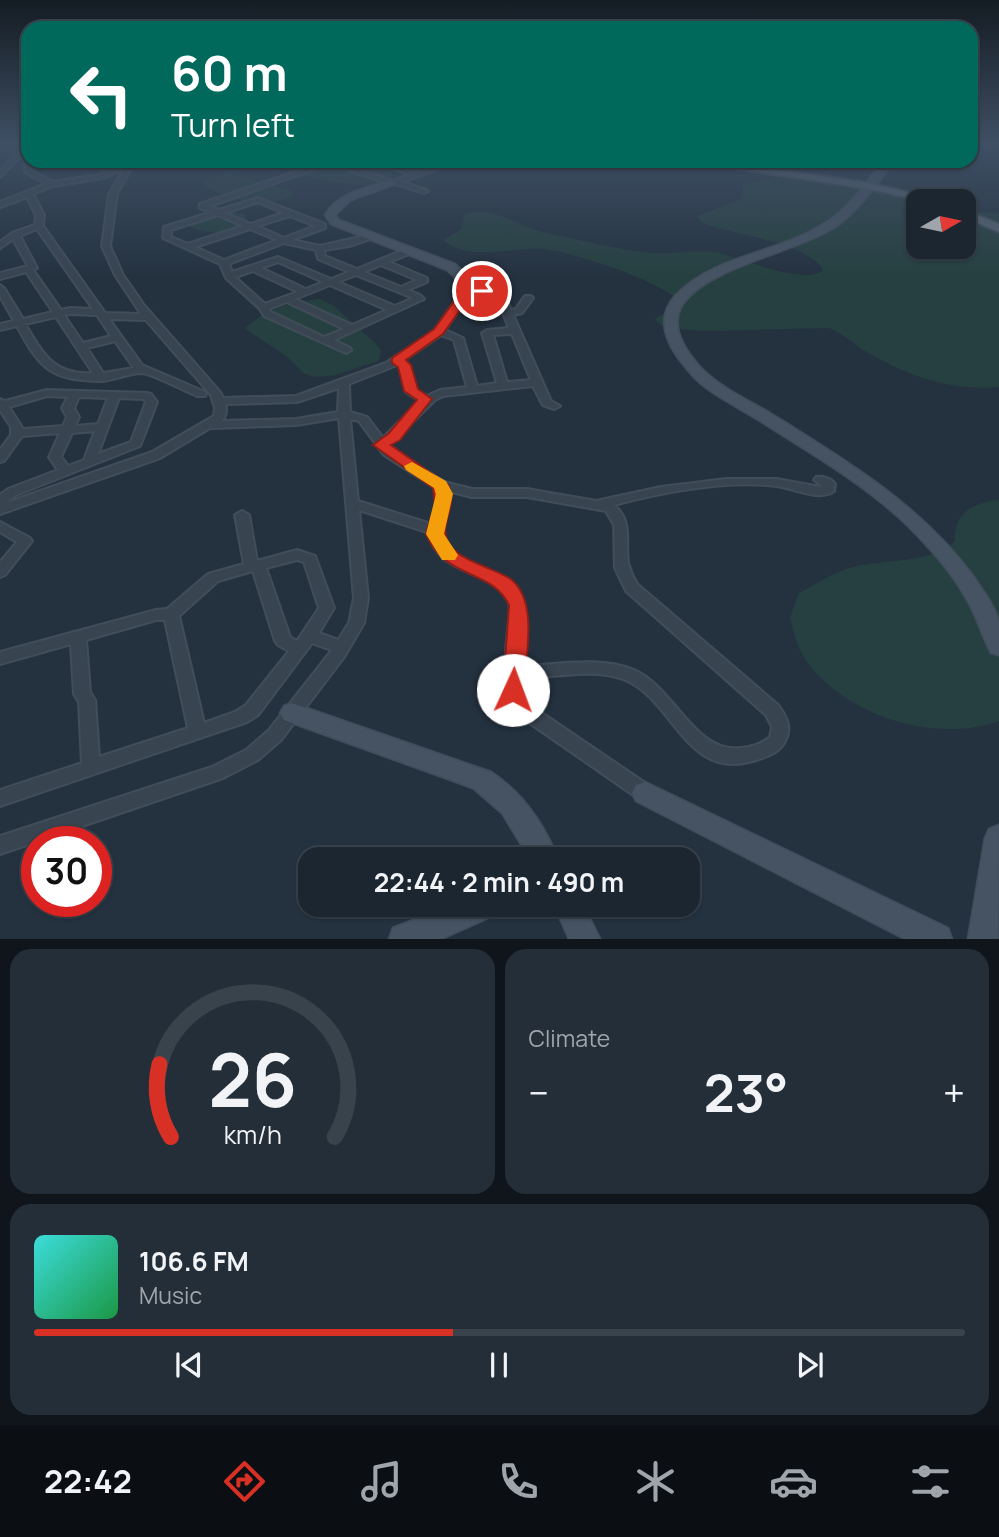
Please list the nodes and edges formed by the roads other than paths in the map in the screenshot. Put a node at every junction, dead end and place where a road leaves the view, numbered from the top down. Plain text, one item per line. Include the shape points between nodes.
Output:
1 (42, 189) edge
2 (117, 189) edge
3 (249, 189) edge
4 (380, 189) edge
5 (416, 189) edge
6 (866, 189) edge
7 (882, 189) edge
8 (424, 191) dead end
9 (906, 194) edge
10 (30, 195) junction
11 (0, 205) edge
12 (216, 213) junction
13 (290, 213) junction
14 (976, 218) edge
15 (39, 226) junction
16 (249, 227) junction
17 (999, 228) edge
18 (15, 235) junction
19 (370, 236) junction
20 (285, 242) junction
21 (0, 246) edge
22 (187, 247) junction
23 (320, 248) junction
24 (409, 251) junction
25 (296, 253) dead end
26 (278, 259) junction
27 (382, 262) junction
28 (223, 263) junction
29 (254, 268) junction
30 (28, 269) junction
31 (356, 272) junction
32 (0, 276) edge
33 (229, 276) junction
34 (330, 282) junction
35 (0, 288) edge
36 (401, 290) junction
37 (306, 292) junction
38 (466, 292) junction
39 (528, 298) dead end
40 (287, 299) junction
41 (264, 308) junction
42 (395, 310) junction
43 (59, 313) junction
44 (103, 314) junction
45 (508, 314) junction
46 (149, 317) junction
47 (21, 322) junction
48 (0, 327) edge
49 (352, 329) junction
50 (439, 331) junction
51 (514, 331) junction
52 (118, 337) junction
53 (327, 340) junction
54 (82, 346) junction
55 (346, 350) dead end
56 (396, 360) junction
57 (145, 370) junction
58 (101, 378) junction
59 (537, 382) junction
60 (344, 385) junction
61 (503, 385) junction
62 (472, 387) junction
63 (75, 394) junction
64 (201, 394) dead end
65 (115, 395) junction
66 (425, 399) junction
67 (220, 401) junction
68 (1, 403) edge
69 (554, 406) dead end
70 (344, 414) junction
71 (213, 425) junction
72 (103, 427) junction
73 (68, 429) junction
74 (17, 433) junction
75 (381, 445) junction
76 (0, 458) edge
77 (89, 463) junction
78 (66, 472) junction
79 (820, 480) dead end
80 (440, 485) junction
81 (0, 488) edge
82 (19, 489) junction
83 (0, 502) edge
84 (352, 503) junction
85 (591, 506) junction
86 (0, 510) edge
87 (242, 515) dead end
88 (0, 526) edge
89 (436, 530) junction
90 (255, 566) junction
91 (1, 572) edge
92 (172, 614) junction
93 (78, 636) junction
94 (304, 643) junction
95 (341, 647) junction
96 (999, 648) edge
97 (0, 658) edge
98 (513, 673) junction
99 (292, 713) junction
100 (197, 731) junction
101 (91, 768) junction
102 (645, 793) joint
103 (0, 798) edge
104 (999, 838) edge
105 (0, 845) edge
106 (538, 847) edge
107 (456, 917) edge
108 (574, 917) edge
109 (404, 939) edge
110 (585, 939) edge
111 (937, 939) edge
112 (983, 939) edge

1 - 10 street
2 - 46 street via 106,246 119,275
3 - 12 street via 205,203 204,208
4 - 19 street via 332,208 330,215 335,222
5 - 8 street
6 - 96 street via 833,223 694,284 675,305 670,327 685,360 699,374 851,471 920,525 970,586 991,622
7 - 9 main road
10 - 11 street
10 - 15 street via 40,215
12 - 13 street via 258,200
12 - 16 street
12 - 22 street via 167,229 167,238
13 - 16 street
13 - 20 street via 322,226
14 - 17 main road
15 - 18 street
15 - 44 street
16 - 20 street
16 - 22 street
18 - 21 street
18 - 30 street via 33,268
19 - 23 street
19 - 24 street
20 - 23 street
20 - 28 street
22 - 28 street
23 - 31 street via 321,257
24 - 27 street
24 - 38 street via 451,267 460,274
25 - 26 street
26 - 29 street
26 - 34 street
27 - 31 street
27 - 36 street via 424,280
28 - 33 street
29 - 33 street
29 - 37 street
30 - 32 street
30 - 43 street
31 - 34 street
31 - 36 street
33 - 41 street
34 - 37 street
34 - 42 street
35 - 47 street
36 - 42 street via 419,299
37 - 40 street
38 - 45 street via 498,290
38 - 50 street
39 - 45 street via 519,312
40 - 41 street
40 - 49 street
41 - 53 street via 267,314
42 - 49 street
43 - 44 street
43 - 47 street
43 - 54 street
44 - 46 street
44 - 52 street
45 - 51 street
46 - 67 street
47 - 48 street
47 - 58 street via 40,360 67,377
49 - 53 street
50 - 56 street
50 - 62 street via 458,338
51 - 59 street via 520,335
51 - 61 street via 487,333
52 - 54 street
52 - 57 street via 138,367
53 - 55 street
54 - 58 street
56 - 60 street
56 - 66 street via 404,365 411,391
57 - 58 street
57 - 64 street
59 - 61 street
59 - 69 street via 547,403
60 - 67 street via 278,401
60 - 70 street
61 - 62 street
62 - 66 street
63 - 65 street
63 - 68 street via 38,394
63 - 73 street via 68,408 73,417
65 - 72 street
65 - 77 street via 151,398 139,440
66 - 75 street via 395,436
67 - 71 street via 219,418
68 - 74 street
70 - 71 street via 296,422
70 - 75 street via 363,419
70 - 84 street
71 - 86 street via 156,455
72 - 73 street
72 - 77 street
73 - 74 street
73 - 78 street via 55,457
74 - 76 street
75 - 80 street
77 - 78 street
78 - 82 street
79 - 85 street via 829,484 828,491 773,481 719,483
80 - 85 street via 472,493 527,493
80 - 89 street via 445,494
81 - 82 street
82 - 83 street
84 - 89 street
84 - 95 street via 361,597 356,623
85 - 98 street via 610,508 621,523 621,563 631,587 772,710 780,721 777,741 745,755 709,752 683,728 662,697 628,674 608,670
87 - 90 street
88 - 91 street via 25,541
89 - 98 street via 441,547 454,560 504,583 512,593 518,605
90 - 92 street via 213,577
90 - 94 street via 282,641
90 - 94 street via 297,555 310,559 327,608
92 - 93 street
92 - 100 street
93 - 97 street
93 - 101 street
94 - 95 street
94 - 100 street via 252,709
95 - 99 street
98 - 102 street via 513,690 527,712
99 - 105 street via 252,755 217,773
99 - 106 street via 482,780 500,790 519,812
100 - 101 street
101 - 103 street
102 - 111 street
104 - 112 street
107 - 109 street
108 - 110 street

